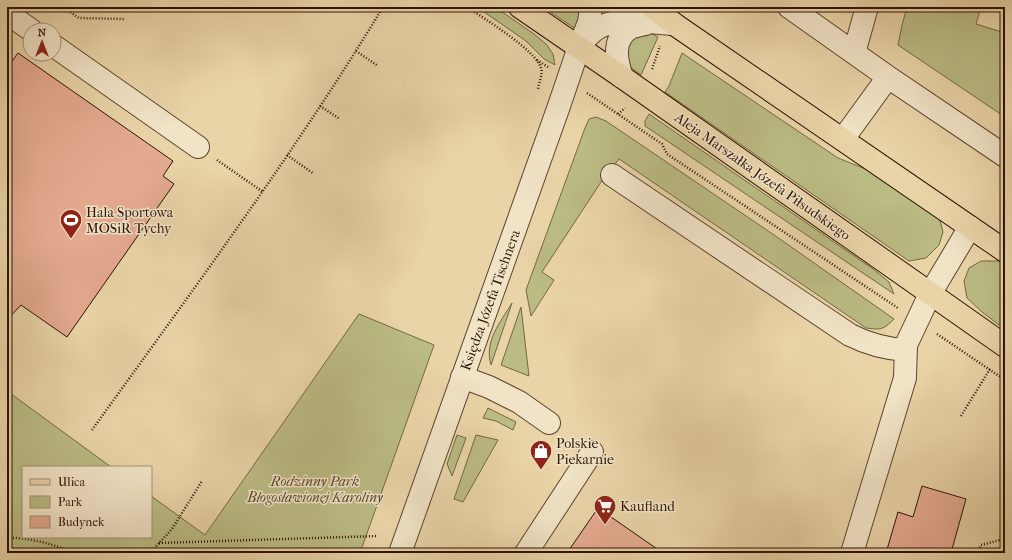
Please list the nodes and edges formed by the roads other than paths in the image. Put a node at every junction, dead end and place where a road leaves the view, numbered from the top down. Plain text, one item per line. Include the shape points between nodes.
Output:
1 (520, 7) edge
2 (591, 7) edge
3 (789, 7) edge
4 (867, 7) edge
5 (7, 13) edge
6 (650, 15) edge
7 (22, 24) edge
8 (579, 47) junction
9 (62, 52) edge
10 (854, 53) junction
11 (622, 77) junction
12 (888, 77) junction
13 (843, 139) junction
14 (198, 148) road end
15 (1005, 156) edge
16 (612, 175) dead end
17 (970, 227) junction
18 (1005, 251) edge
19 (930, 294) junction
20 (1005, 346) edge
21 (906, 350) junction
22 (462, 377) junction
23 (549, 422) dead end
24 (592, 452) dead end
25 (400, 553) edge
26 (526, 553) edge
27 (852, 553) edge

1 - 8 main road, Aleja Marszałka Józefa Piłsudskiego
2 - 8 street, Księdza Józefa Tischnera via 589,22
3 - 10 street
4 - 10 street
5 - 7 street
6 - 8 street via 631,22 615,22 602,26 591,33
6 - 11 street via 622,36 616,53
6 - 13 main road via 674,24
8 - 11 main road, Aleja Marszałka Józefa Piłsudskiego
8 - 22 street, Księdza Józefa Tischnera
9 - 14 street
10 - 12 street
11 - 19 main road, Aleja Marszałka Józefa Piłsudskiego
12 - 13 street
12 - 15 street
13 - 17 main road
16 - 21 street via 850,335 876,346
17 - 18 main road
17 - 19 street
19 - 20 main road, Aleja Marszałka Józefa Piłsudskiego
19 - 21 street
21 - 27 street via 905,378
22 - 23 street via 519,402
22 - 25 street, Księdza Józefa Tischnera
24 - 26 street

